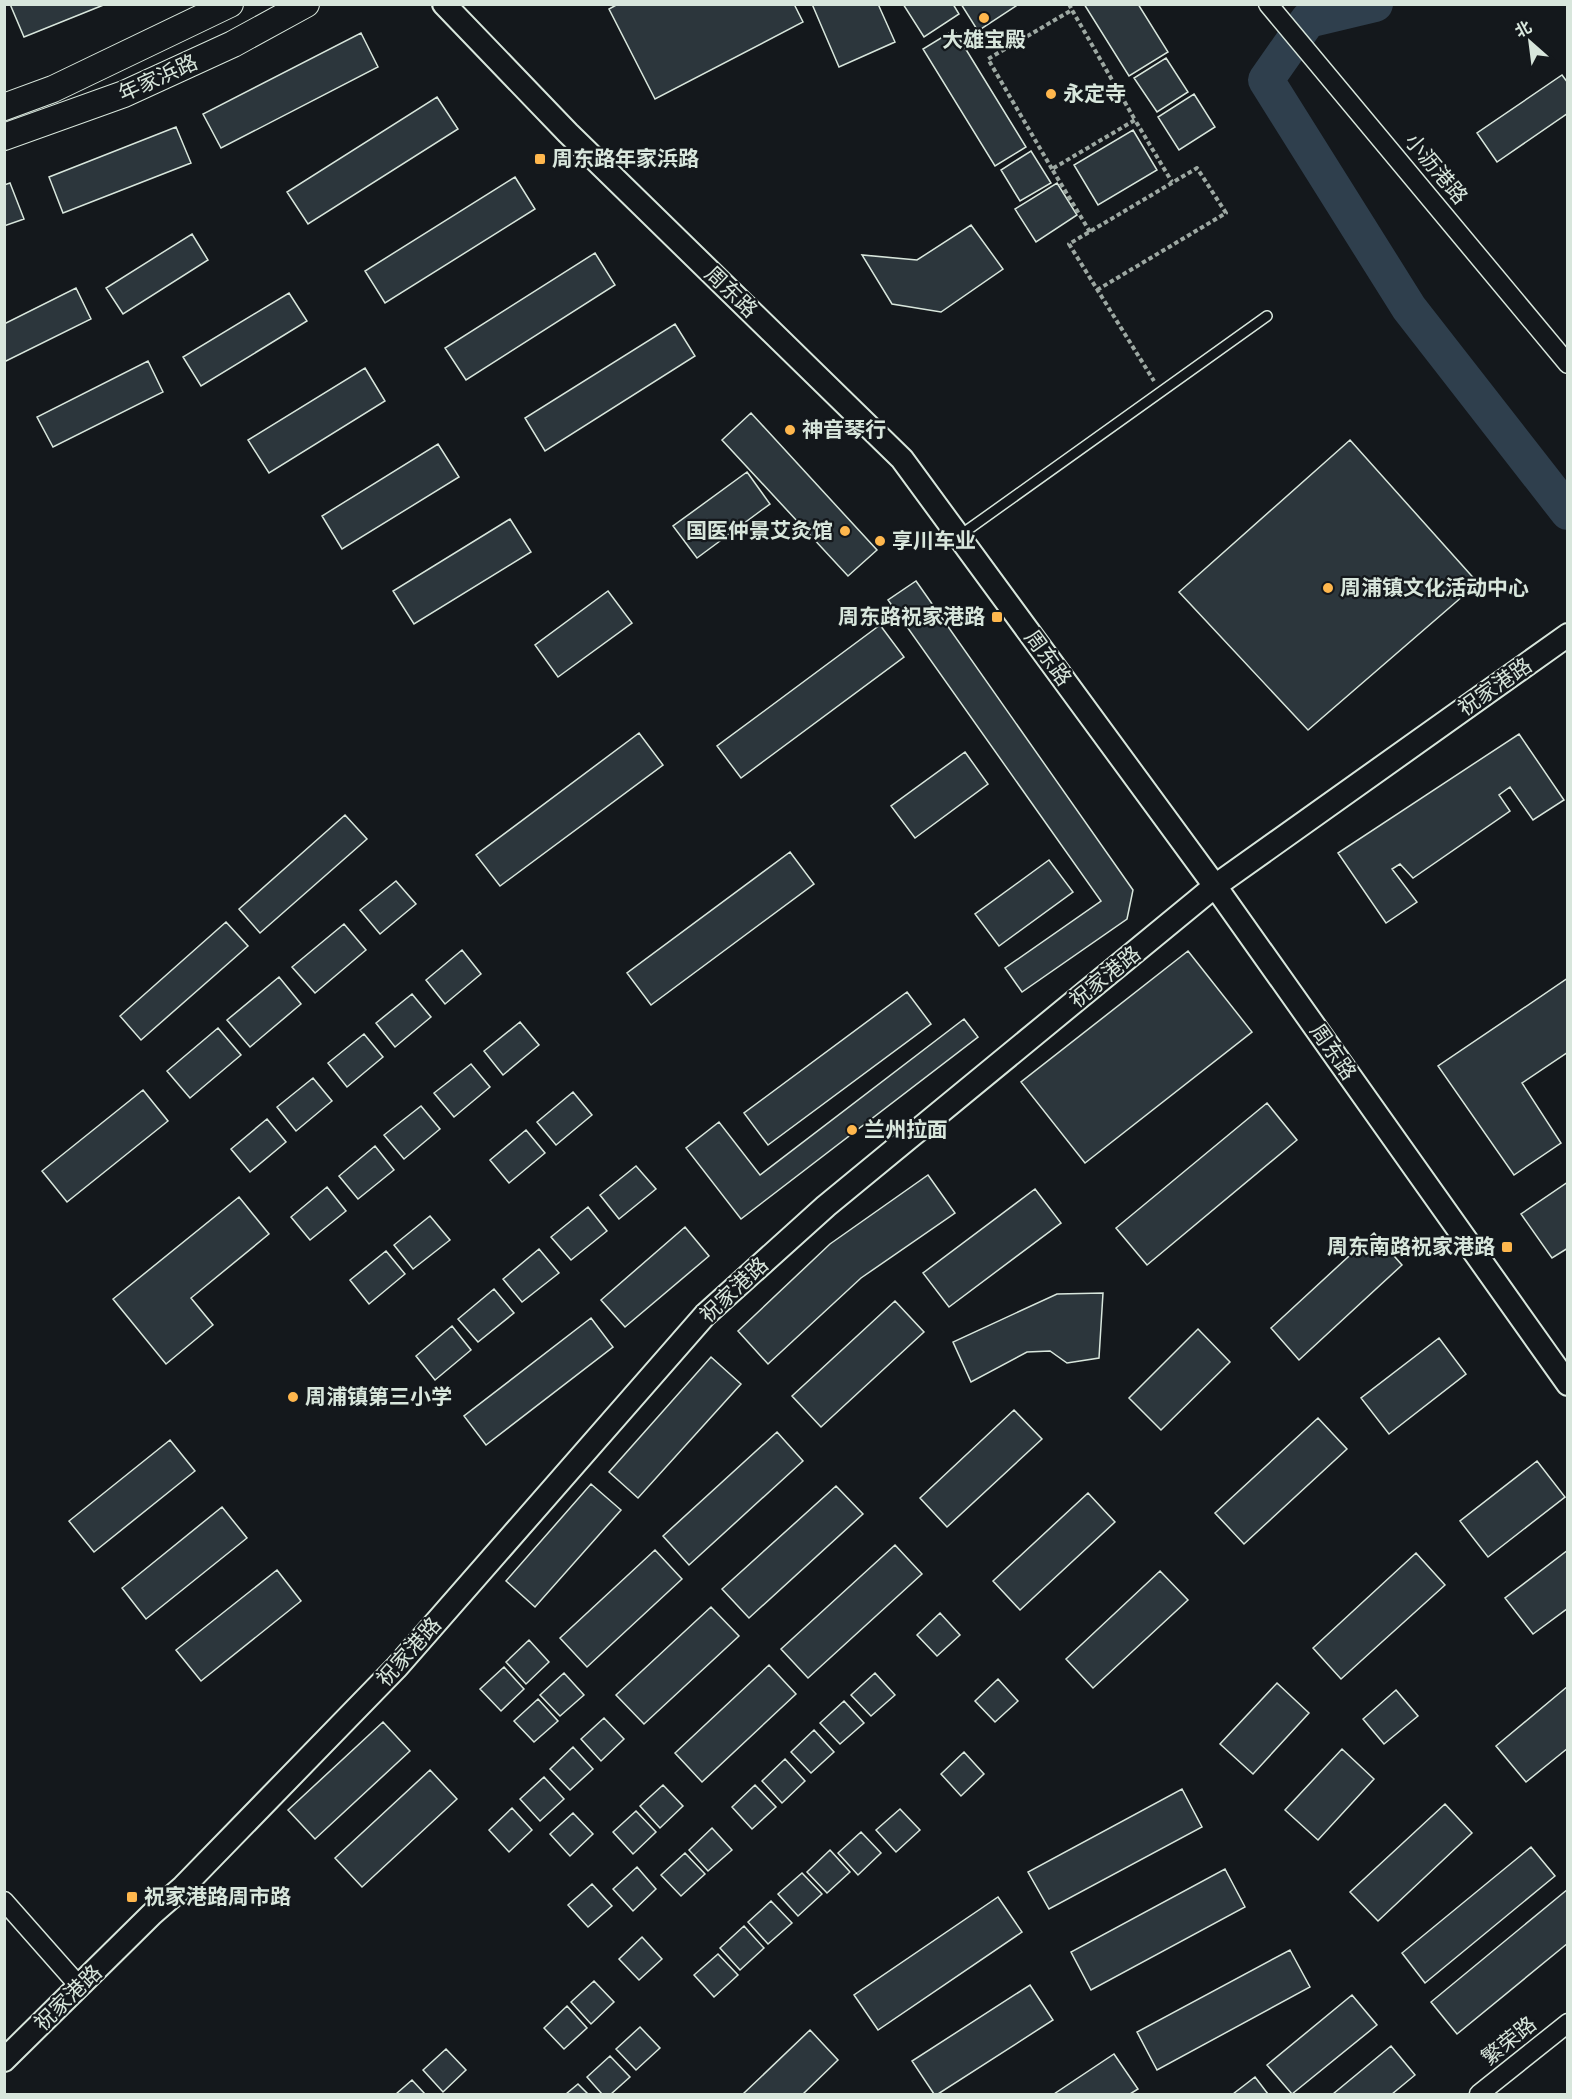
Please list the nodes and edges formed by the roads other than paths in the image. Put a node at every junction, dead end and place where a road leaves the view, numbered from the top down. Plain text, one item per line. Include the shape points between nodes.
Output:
1 (230, 4) edge
2 (306, 4) edge
3 (444, 4) edge
4 (1268, 4) edge
5 (4, 107) edge
6 (4, 137) edge
7 (1267, 316) dead end
8 (1568, 364) edge
9 (959, 536) junction
10 (1568, 635) edge
11 (1215, 886) junction
12 (1568, 1384) edge
13 (4, 1900) edge
14 (80, 1987) junction
15 (1568, 2023) edge
16 (4, 2060) edge
17 (1479, 2094) edge

1 - 5 main road, 年家浜路 via 53,88
2 - 6 main road, 年家浜路 via 233,44 124,94
3 - 9 street, 周东路 via 568,133 902,459
4 - 8 street, 小沥港路
7 - 9 lane
9 - 11 street, 周东路
10 - 11 street, 祝家港路
11 - 12 street, 周东路
11 - 14 street, 祝家港路 via 826,1206 705,1315 397,1668
13 - 14 street
14 - 16 street, 祝家港路
15 - 17 street, 繁荣路

